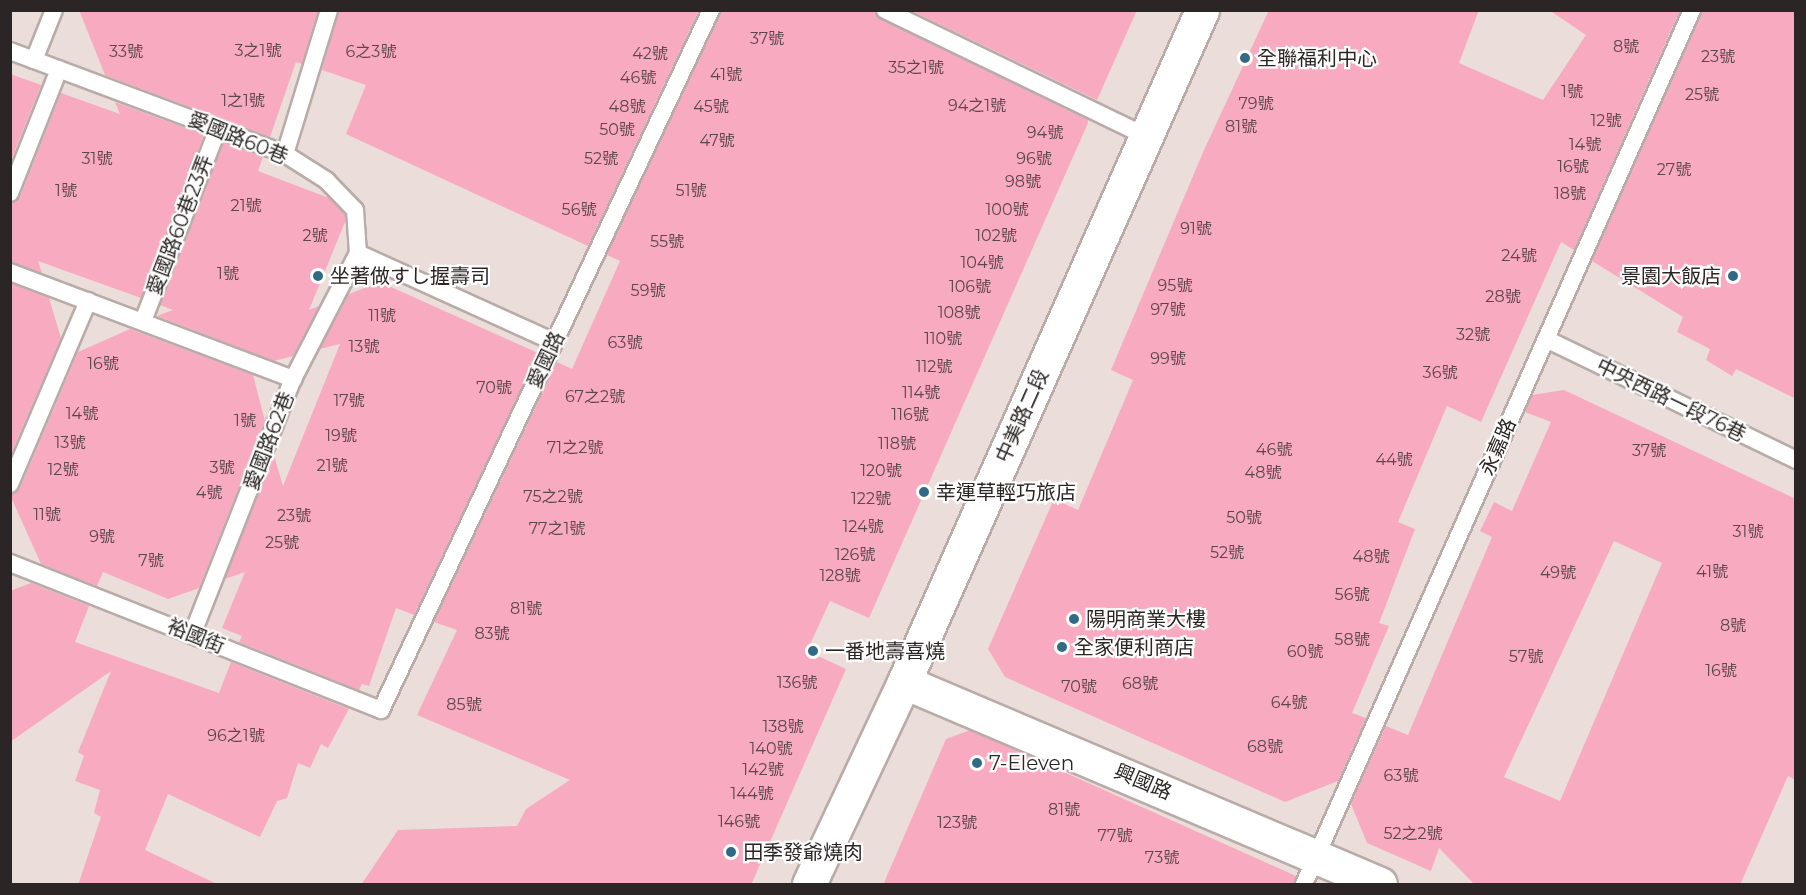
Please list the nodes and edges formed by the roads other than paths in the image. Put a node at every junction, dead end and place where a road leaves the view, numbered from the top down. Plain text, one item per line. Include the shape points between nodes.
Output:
1 (54, 10) edge
2 (329, 10) edge
3 (711, 10) edge
4 (885, 10) edge
5 (1202, 10) edge
6 (1692, 10) edge
7 (10, 51) edge
8 (34, 60) junction
9 (59, 69) junction
10 (218, 129) junction
11 (1146, 136) junction
12 (285, 154) junction
13 (10, 193) edge
14 (358, 253) junction
15 (10, 272) edge
16 (88, 301) junction
17 (143, 321) junction
18 (1546, 339) junction
19 (554, 342) junction
20 (293, 379) junction
21 (1796, 460) edge
22 (10, 484) edge
23 (10, 563) edge
24 (192, 635) junction
25 (904, 682) junction
26 (381, 710) joint
27 (1310, 870) edge
28 (809, 885) edge
29 (1380, 885) edge

1 - 8 lane
2 - 12 lane
3 - 19 lane, 愛國路
4 - 11 lane
5 - 11 street, 中美路二段
6 - 18 lane, 永嘉路
7 - 8 lane, 愛國路60巷
8 - 9 lane, 愛國路60巷
9 - 10 lane, 愛國路60巷
9 - 13 lane
10 - 12 lane, 愛國路60巷
10 - 17 lane, 愛國路60巷23弄
11 - 25 street, 中美路二段
12 - 14 lane, 愛國路60巷 via 326,180 355,210
14 - 19 lane
14 - 20 lane, 愛國路62巷
15 - 16 lane
16 - 17 lane
16 - 22 lane
17 - 20 lane
18 - 21 lane, 中央西路一段76巷
18 - 27 lane, 永嘉路
19 - 26 lane, 愛國路
20 - 24 lane, 愛國路62巷
23 - 24 lane, 裕國街
24 - 26 lane, 裕國街
25 - 27 street, 興國路
25 - 28 street, 中美路二段
27 - 29 street, 興國路

